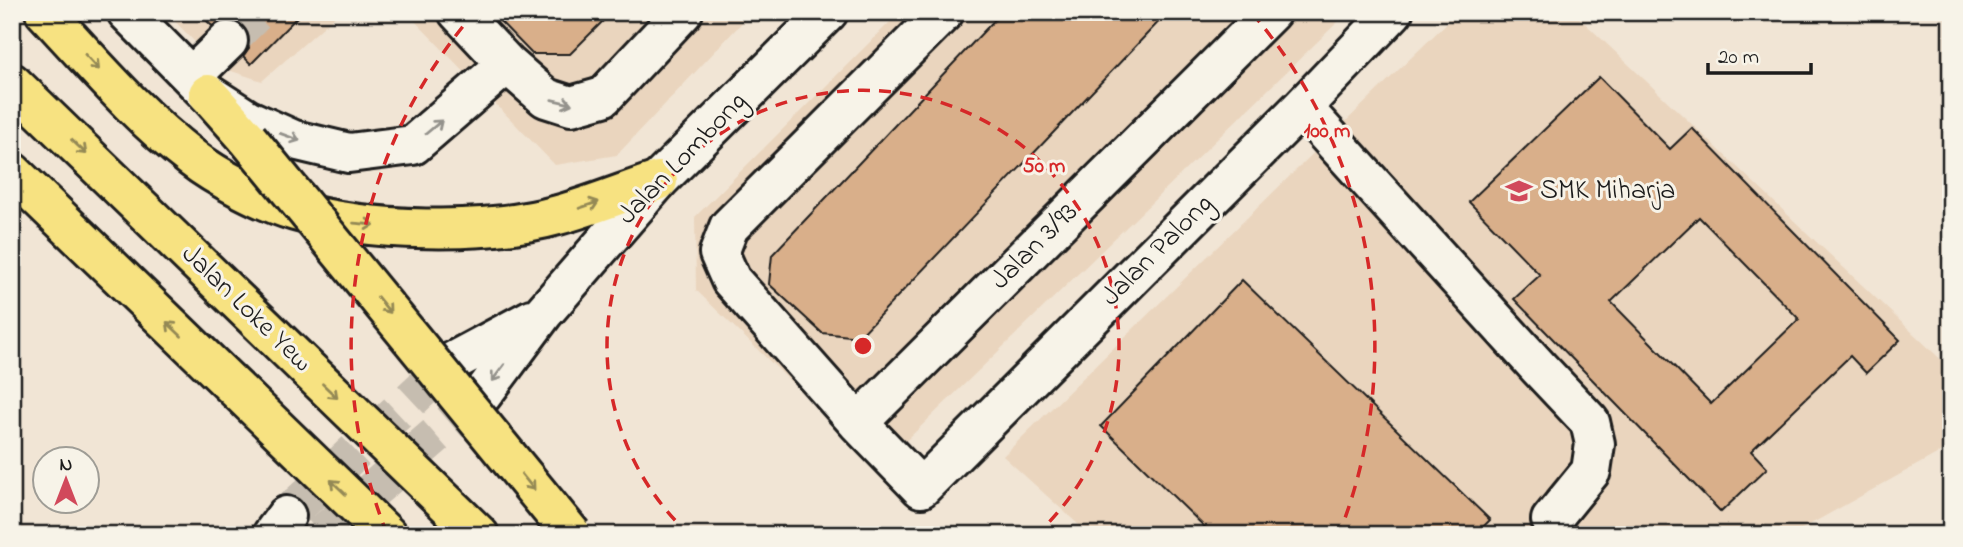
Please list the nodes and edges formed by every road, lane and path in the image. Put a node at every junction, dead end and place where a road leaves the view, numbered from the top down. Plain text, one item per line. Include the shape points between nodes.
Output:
1 (46, 12) edge
2 (127, 12) edge
3 (458, 12) edge
4 (683, 12) edge
5 (828, 12) edge
6 (944, 12) edge
7 (1271, 12) edge
8 (1393, 12) edge
9 (228, 41) tunnel mouth
10 (508, 64) junction
11 (12, 83) edge
12 (200, 85) junction
13 (1302, 107) junction
14 (12, 172) edge
15 (658, 180) junction
16 (544, 313) junction
17 (450, 363) tunnel mouth
18 (482, 395) tunnel mouth
19 (858, 423) junction
20 (1551, 520) dead end
21 (387, 535) edge
22 (479, 535) edge
23 (572, 535) edge

1 -> 15 highway via 125,98 192,159 294,211 359,225 495,226 557,216
2 - 12 street
3 - 10 street
10 -> 4 street via 546,98 571,106 603,97
5 - 15 street, Jalan Lombong
6 - 19 street via 729,227 719,253 731,280
7 - 19 street, Jalan 3/93
8 - 13 street, Jalan Palong
9 - 12 street
12 -> 10 street via 247,119 295,140 349,153 413,145
11 -> 22 highway, Jalan Loke Yew
12 -> 23 highway, bridge
13 - 19 street, Jalan Palong via 921,488
13 - 20 street via 1590,422 1595,444 1591,471
21 -> 14 highway
15 - 16 street, Jalan Lombong
16 - 17 street, Jalan Lombong
16 -> 18 street, Jalan Lombong

